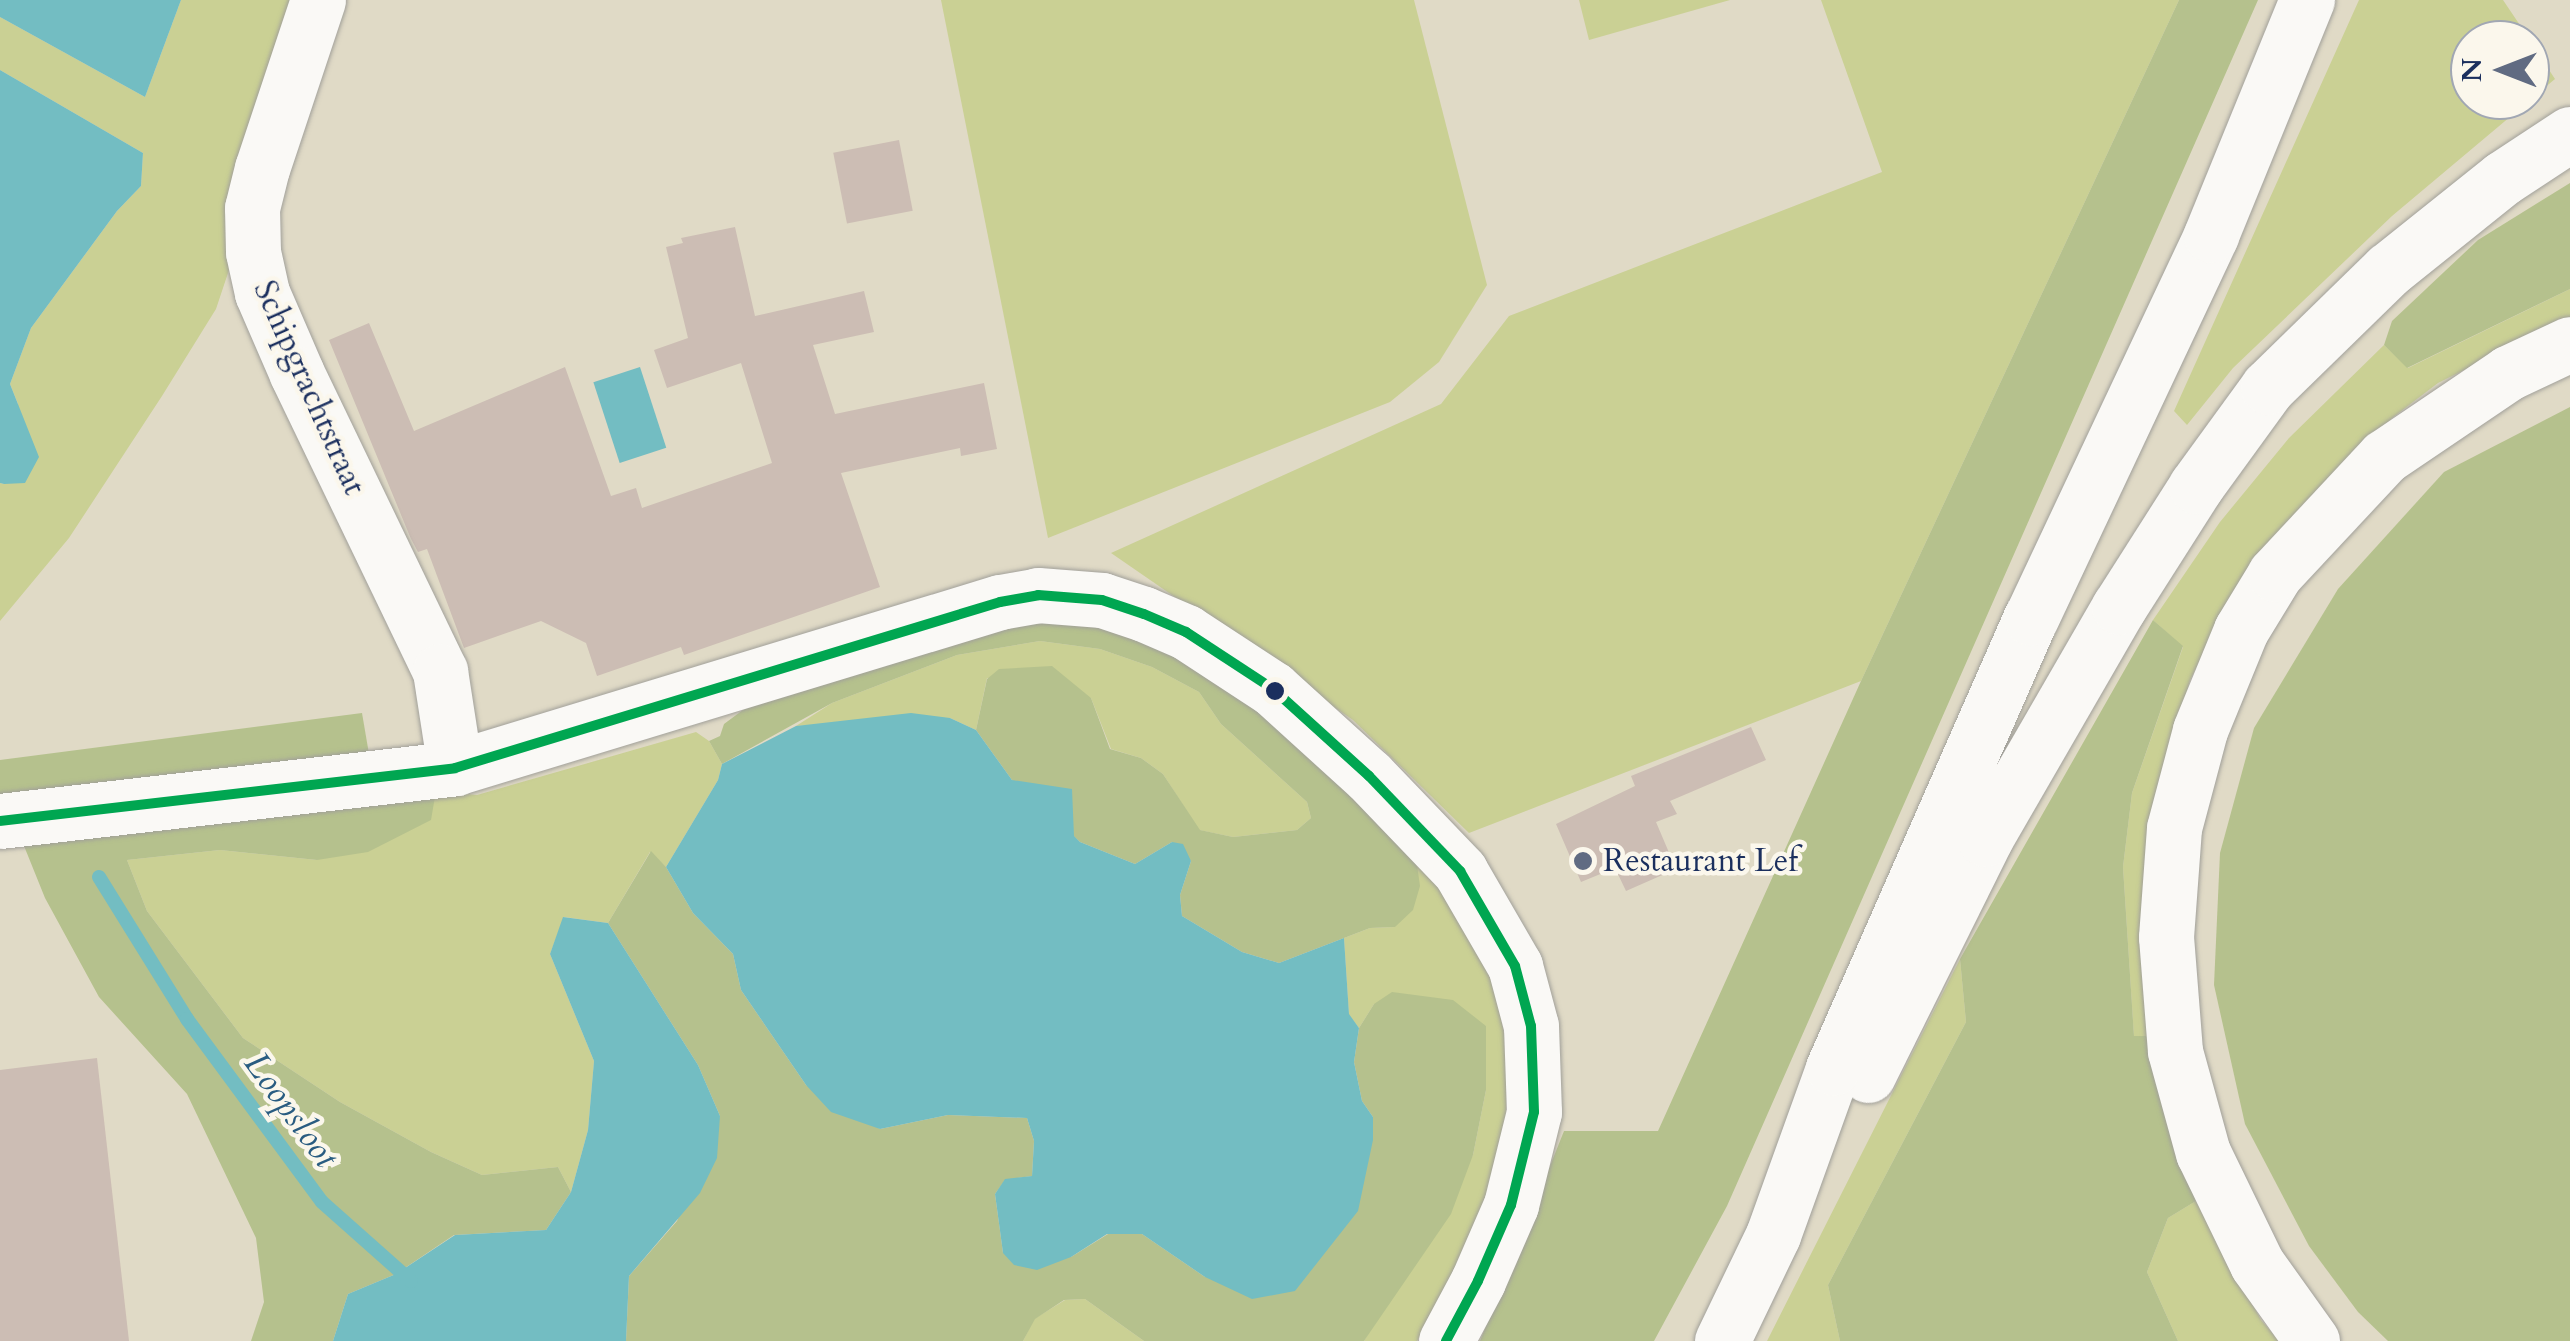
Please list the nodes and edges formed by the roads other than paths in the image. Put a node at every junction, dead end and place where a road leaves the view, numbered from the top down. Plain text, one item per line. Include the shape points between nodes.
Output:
1 (318, 0) edge
2 (2307, 0) edge
3 (2570, 134) edge
4 (2570, 344) edge
5 (455, 768) junction
6 (0, 821) edge
7 (1773, 1235) junction
8 (1446, 1341) edge
9 (1722, 1341) edge
10 (2312, 1341) edge

1 - 5 main road, Schipgrachtstraat via 262,168 252,208 253,252 262,293 290,358 440,672
2 - 7 main road via 2212,235 2031,618 1833,1068
3 - 7 main road via 2388,270 2268,387 2196,486 1985,839 1865,1081
4 - 10 main road via 2493,382 2384,457 2276,574 2241,630 2200,730 2174,828 2166,937 2180,1068 2203,1153 2257,1264
5 - 6 main road
5 - 8 main road via 1000,602 1038,595 1102,600 1186,632 1273,689 1369,776 1460,871 1516,966 1530,1026 1534,1112 1511,1205
7 - 9 main road

